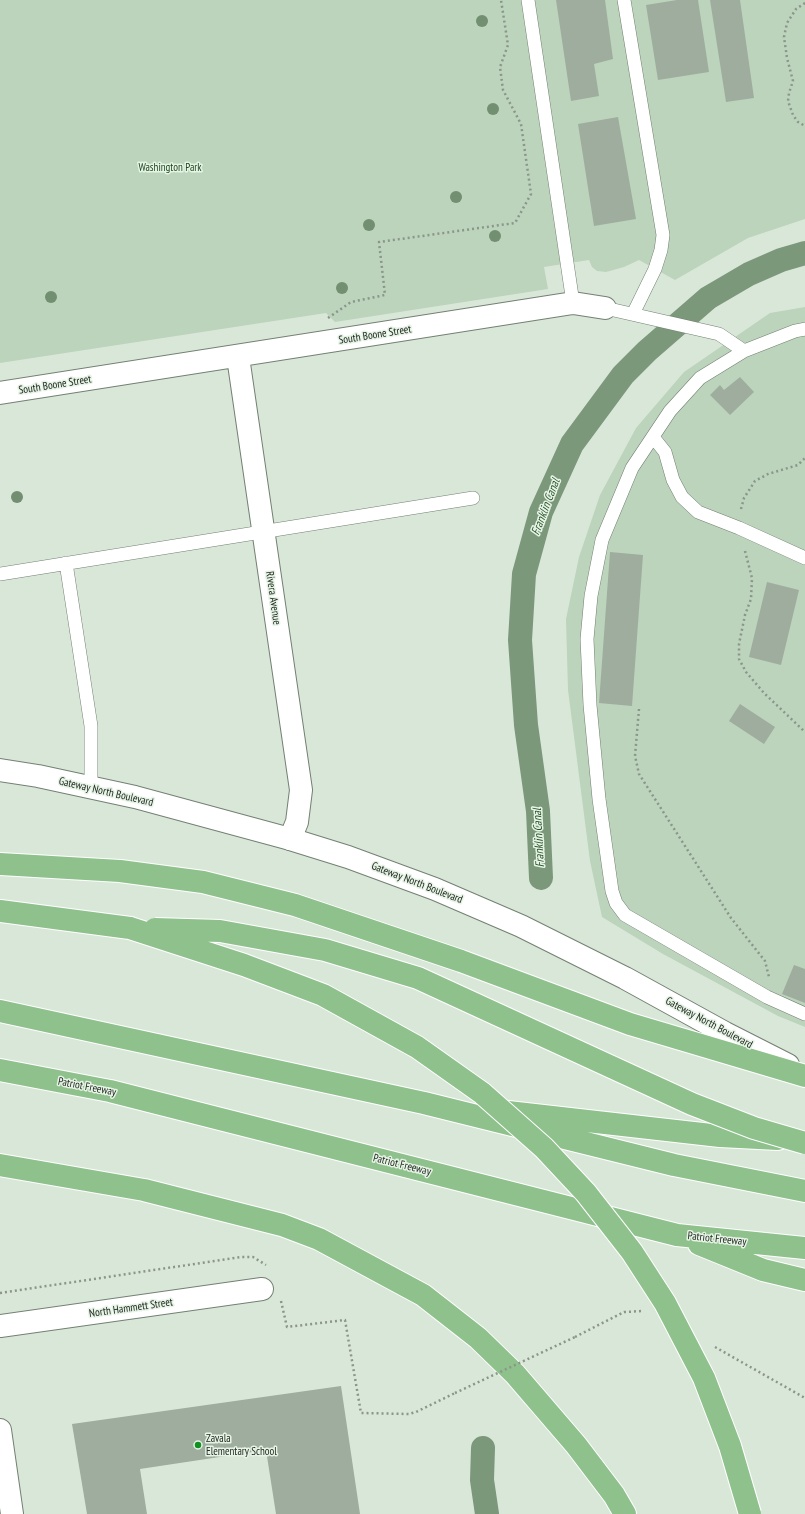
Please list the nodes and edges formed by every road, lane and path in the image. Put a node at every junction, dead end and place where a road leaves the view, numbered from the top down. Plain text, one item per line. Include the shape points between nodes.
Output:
1 (501, 0) edge
2 (528, 0) edge
3 (624, 0) edge
4 (805, 3) edge
5 (805, 126) edge
6 (573, 303) junction
7 (605, 308) joint
8 (637, 315) junction
9 (327, 318) dead end
10 (805, 329) edge
11 (744, 351) junction
12 (238, 356) junction
13 (0, 393) edge
14 (653, 437) junction
15 (805, 458) edge
16 (473, 498) dead end
17 (739, 528) junction
18 (263, 532) junction
19 (805, 558) edge
20 (66, 563) junction
21 (0, 574) edge
22 (640, 709) dead end
23 (805, 732) edge
24 (0, 770) edge
25 (90, 788) junction
26 (290, 839) junction
27 (0, 864) edge
28 (0, 911) edge
29 (130, 928) junction
30 (767, 997) junction
31 (0, 1011) edge
32 (805, 1014) edge
33 (0, 1070) edge
34 (805, 1075) edge
35 (424, 1103) junction
36 (805, 1140) edge
37 (805, 1143) edge
38 (0, 1165) edge
39 (805, 1191) edge
40 (677, 1235) junction
41 (805, 1248) edge
42 (805, 1280) edge
43 (262, 1289) dead end
44 (624, 1312) dead end
45 (0, 1326) edge
46 (416, 1412) dead end
47 (0, 1430) edge
48 (12, 1514) edge
49 (625, 1514) edge
50 (750, 1514) edge

1 - 9 path via 508,44 500,67 503,90 521,124 531,194 515,223 379,242 385,295 352,302
2 - 6 lane
3 - 8 lane via 663,235 662,250
4 - 5 path via 793,13 787,23 784,38 793,81 788,101 793,115
6 - 7 street, South Boone Street
6 - 12 street, South Boone Street
7 - 8 lane, South Boone Street
8 - 11 lane, South Boone Street via 719,334
10 - 11 lane
11 - 14 lane via 700,378 670,411
12 - 13 street, South Boone Street
12 - 18 street, Rivera Avenue
14 - 17 lane via 665,452 673,480 682,497 698,512
14 - 30 lane via 632,468 602,540 591,596 587,639 594,752 612,891 616,903 625,915
15 - 17 path via 798,465 768,474 755,481 744,498
16 - 18 lane
17 - 19 lane
17 - 23 path via 752,578 751,599 745,615 739,659 746,672 764,693
18 - 20 lane
18 - 26 street, Rivera Avenue via 301,790 297,822
20 - 21 lane
20 - 25 lane via 90,726
22 - 30 path via 635,756 640,774 731,918 765,961 770,978
24 - 25 street, Gateway North Boulevard
25 - 26 street, Gateway North Boulevard via 135,797
26 - 34 street, Gateway North Boulevard via 435,889 520,926 665,999 725,1034
27 - 34 highway via 128,872 202,882 295,905 461,961 630,1024
28 - 29 highway
29 - 37 highway, bridge via 228,932 325,950 418,978 692,1104 754,1128
29 - 50 highway, bridge via 244,965 323,995 417,1047 482,1094 544,1148 586,1193 632,1252 665,1303 704,1378 730,1446
30 - 32 lane
31 - 35 highway
33 - 40 highway, Patriot Freeway via 110,1091
35 - 36 highway via 720,1136
35 - 39 highway via 674,1165
38 - 49 highway via 144,1190 282,1225 319,1239 423,1294 478,1338 515,1374 576,1445 614,1495
40 - 41 highway, Patriot Freeway
40 - 42 highway via 763,1270
43 - 45 street, North Hammett Street
44 - 46 path, bridge
47 - 48 street

